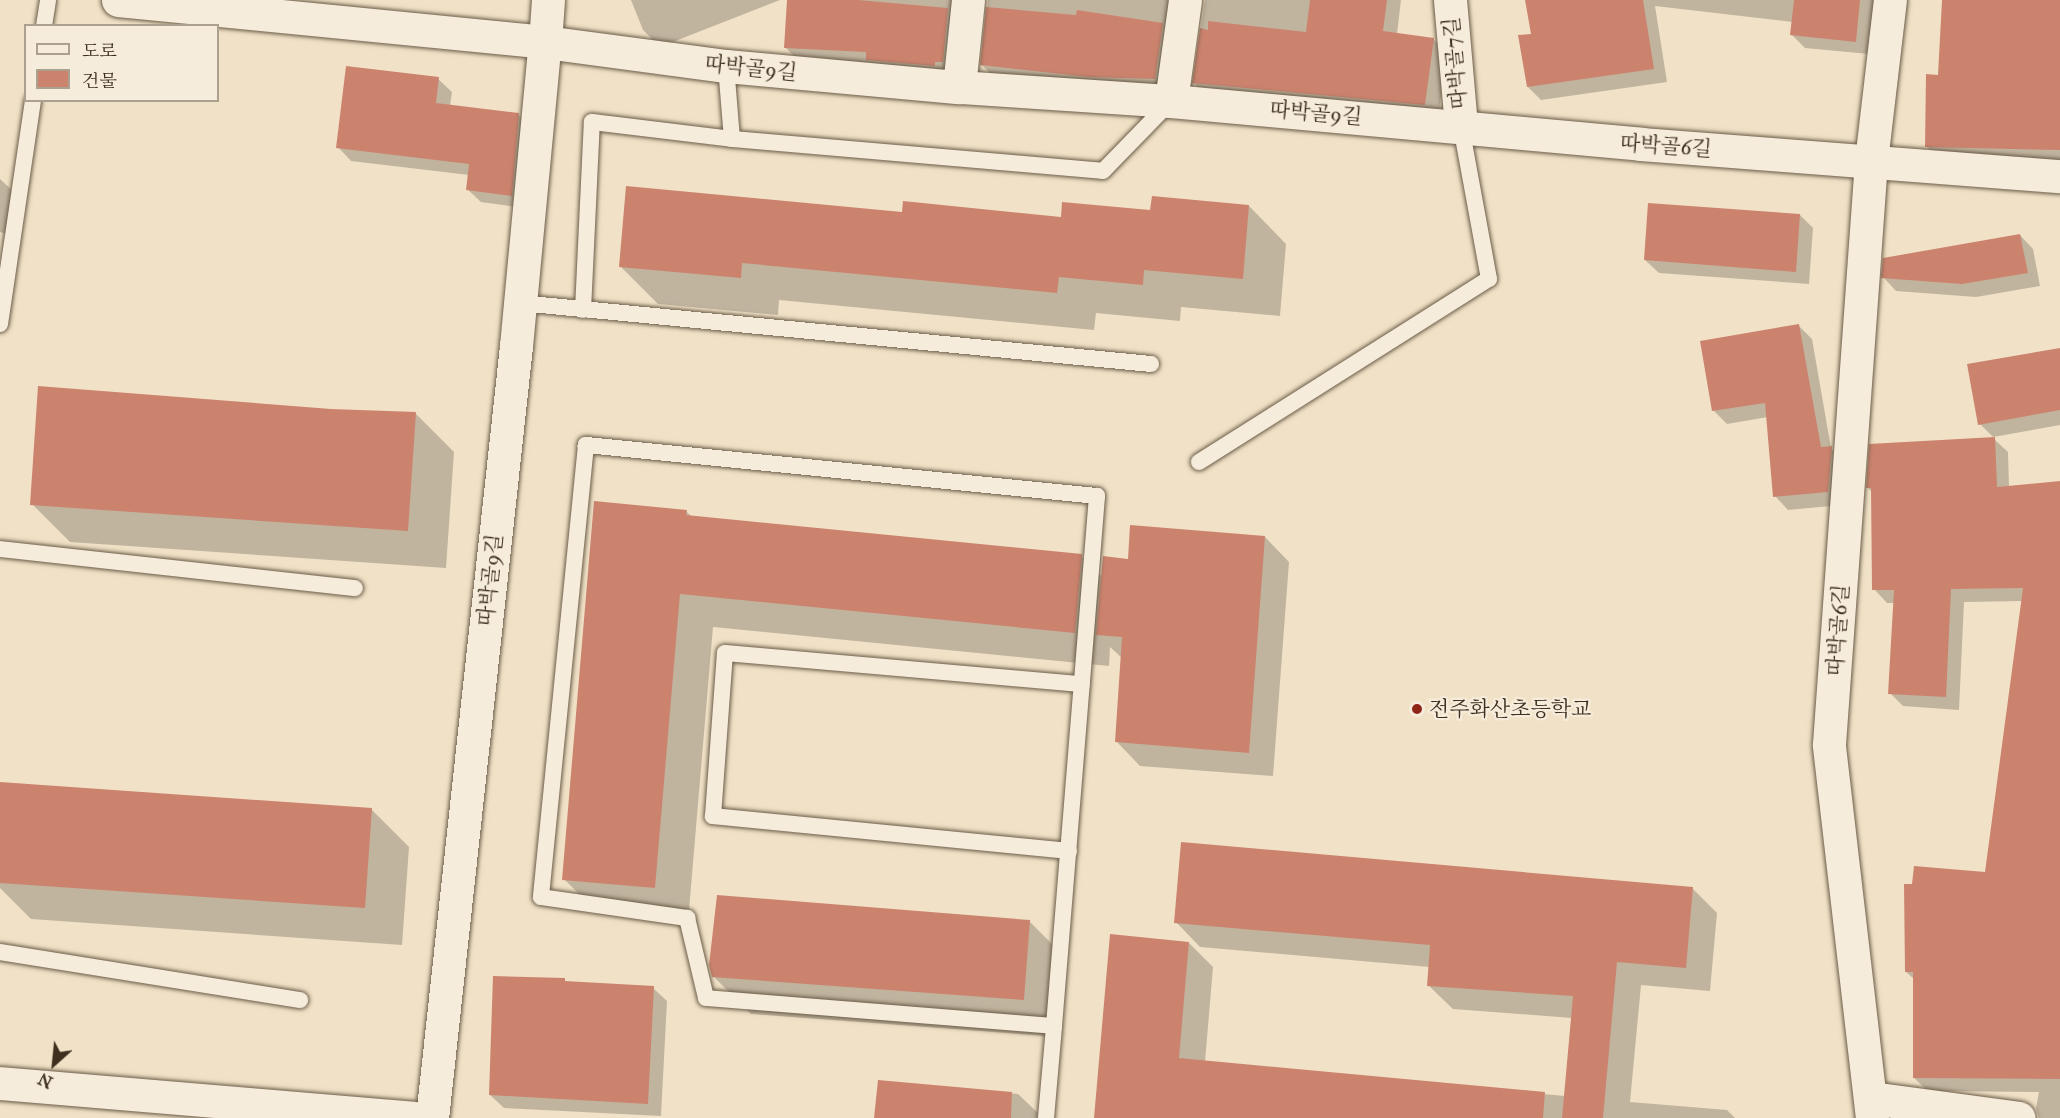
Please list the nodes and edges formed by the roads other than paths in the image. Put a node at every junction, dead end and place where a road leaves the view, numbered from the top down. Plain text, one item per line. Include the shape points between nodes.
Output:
1 (48, 0) edge
2 (118, 0) edge
3 (548, 0) edge
4 (968, 0) edge
5 (1185, 0) edge
6 (1450, 0) edge
7 (1890, 0) edge
8 (44, 24) edge
9 (545, 42) junction
10 (726, 66) junction
11 (959, 87) junction
12 (1172, 101) junction
13 (33, 102) edge
14 (1461, 127) junction
15 (732, 139) junction
16 (1871, 161) junction
17 (2060, 176) edge
18 (520, 303) junction
19 (583, 310) junction
20 (0, 324) edge
21 (1151, 364) dead end
22 (1199, 462) dead end
23 (0, 549) edge
24 (355, 588) dead end
25 (1082, 684) junction
26 (1069, 851) junction
27 (0, 952) edge
28 (300, 1000) dead end
29 (1054, 1026) junction
30 (0, 1083) edge
31 (1871, 1108) edge
32 (414, 1118) edge
33 (432, 1118) edge
34 (1046, 1118) edge
35 (2019, 1118) edge

1 - 8 lane
2 - 9 street
3 - 9 street, 따박골9길
4 - 11 street
5 - 12 street
6 - 14 street, 따박골7길
7 - 16 street, 따박골6길
9 - 10 street, 따박골9길
9 - 18 street, 따박골9길
10 - 11 street, 따박골9길
10 - 15 lane
11 - 12 street, 따박골9길
12 - 14 street, 따박골9길
12 - 15 lane via 1103,171
13 - 20 lane
14 - 16 street, 따박골6길
14 - 22 lane via 1489,279
15 - 19 lane via 592,122
16 - 17 street, 따박골6길
16 - 31 street, 따박골6길 via 1829,744
18 - 19 lane
18 - 33 street, 따박골9길
19 - 21 lane
23 - 24 lane
25 - 26 lane
25 - 26 lane via 725,653 713,816
25 - 29 lane via 1097,496 586,445 542,897 687,918 706,999
26 - 29 lane
27 - 28 lane
29 - 34 lane
30 - 32 street
31 - 35 street, 따박골6길

